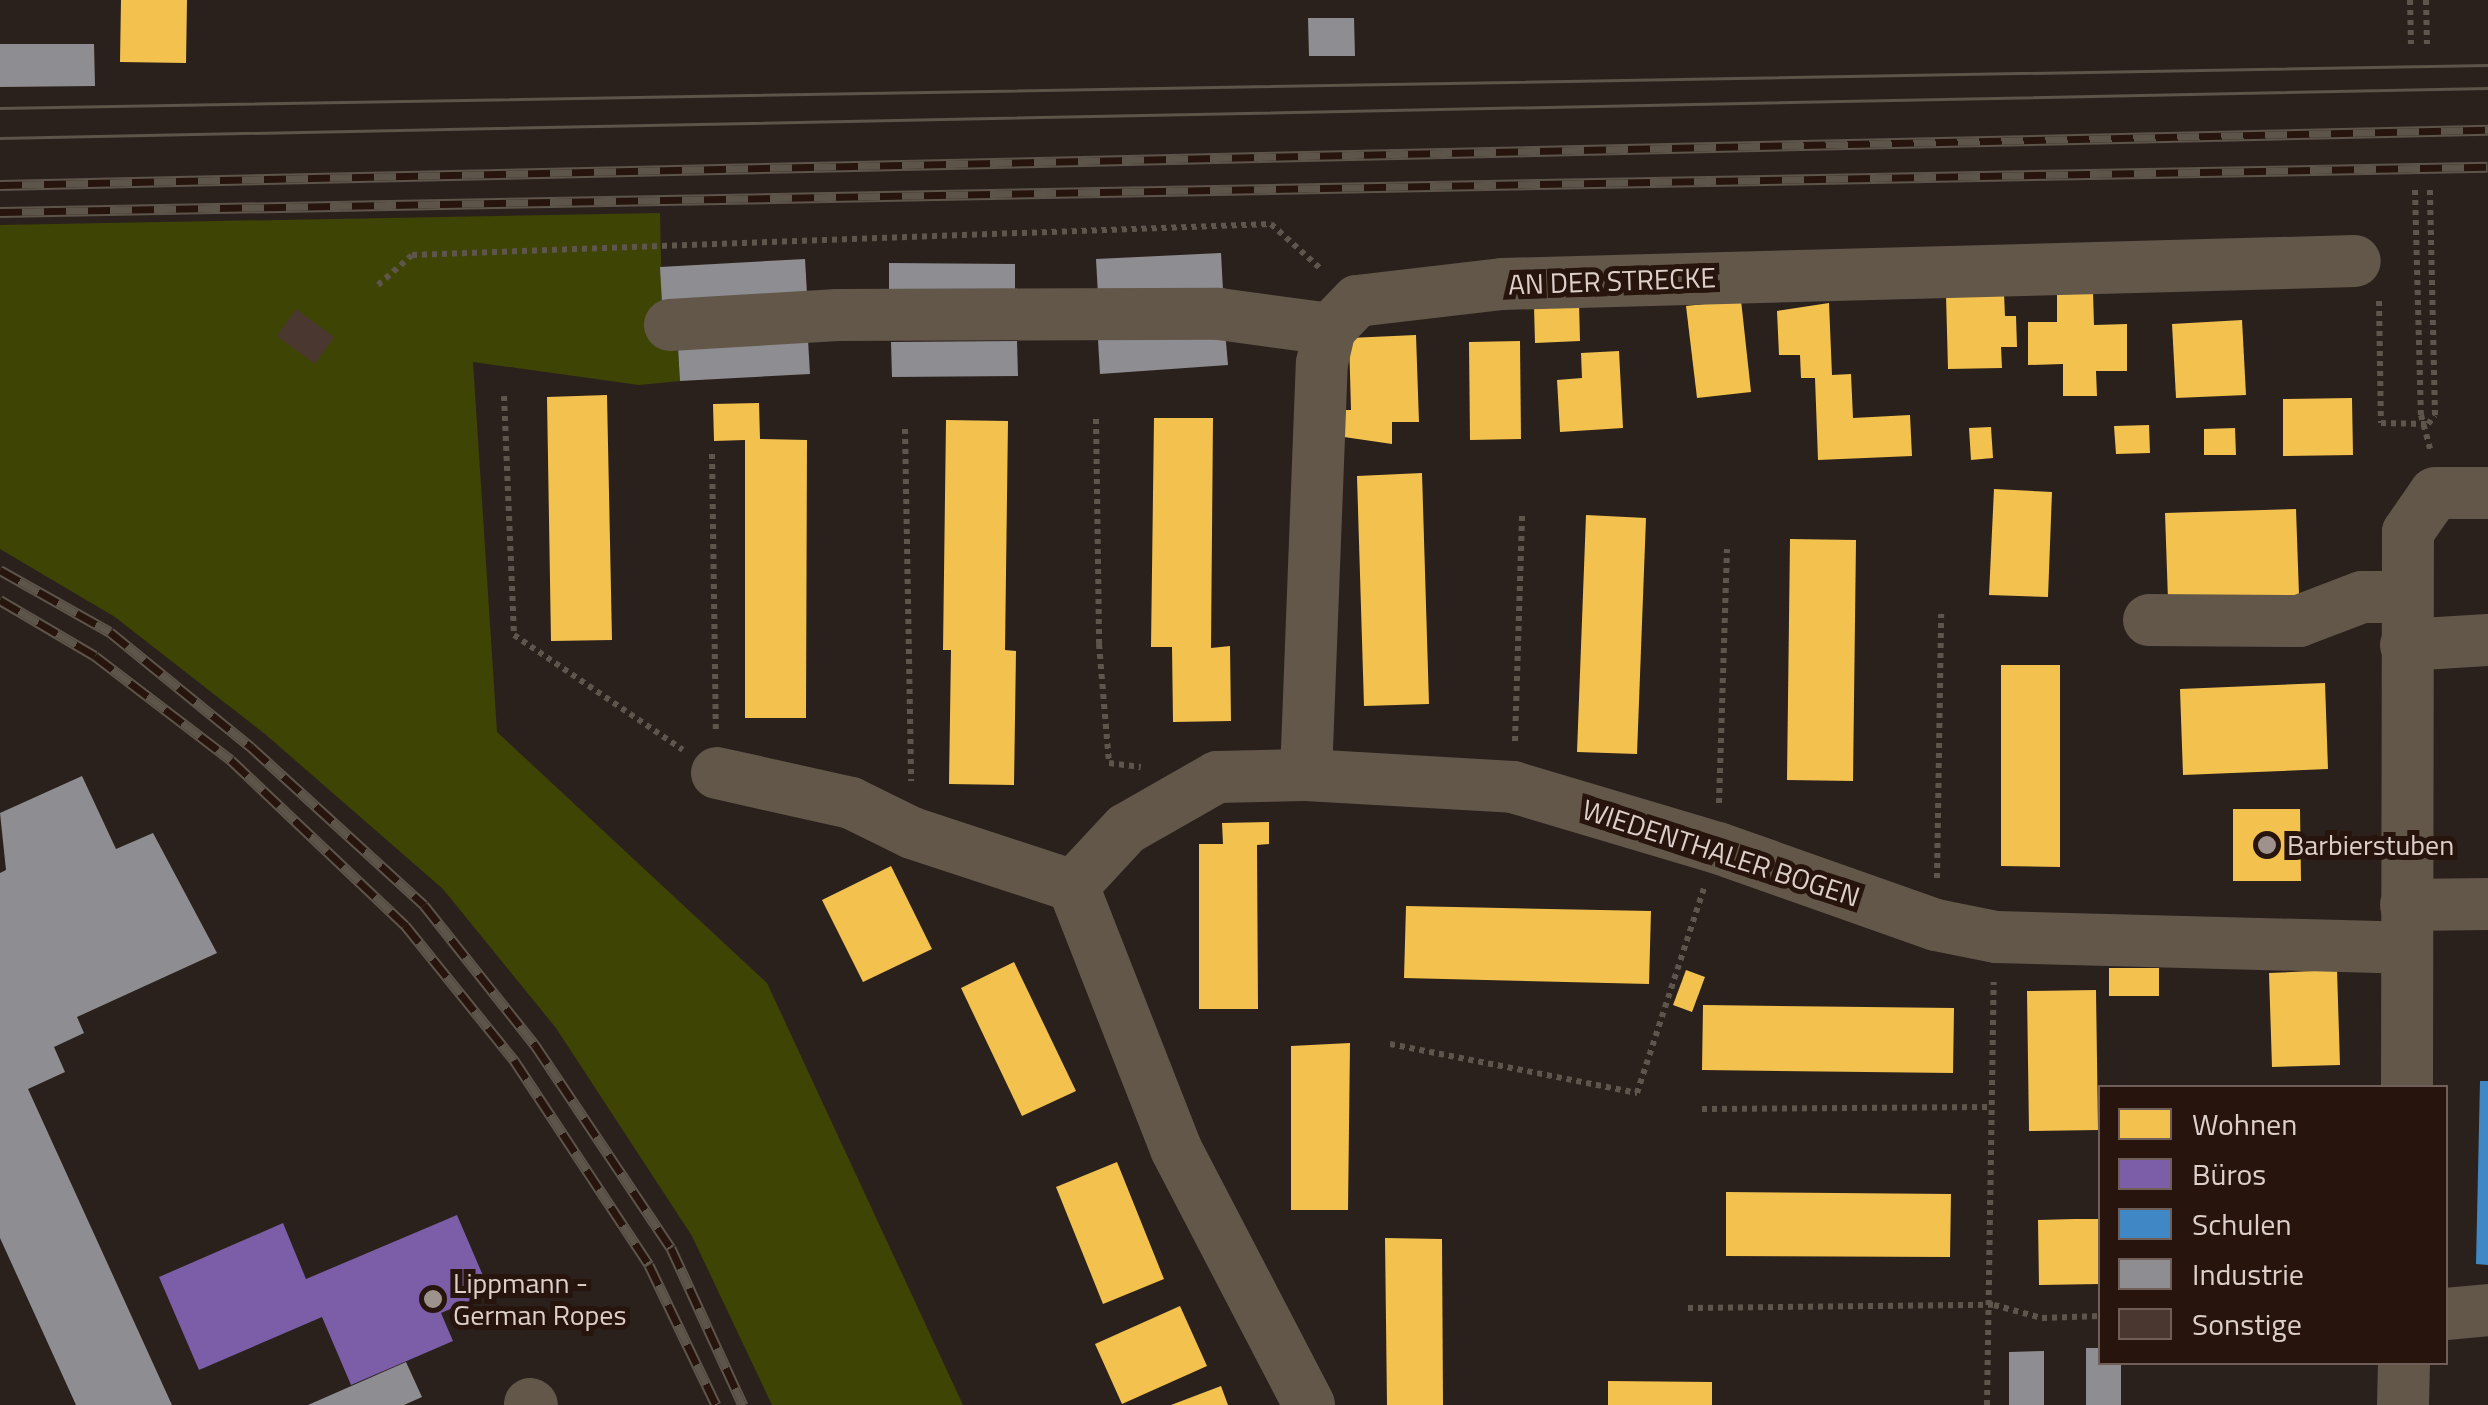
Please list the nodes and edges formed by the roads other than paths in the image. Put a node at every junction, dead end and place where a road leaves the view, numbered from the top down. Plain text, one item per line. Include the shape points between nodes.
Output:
1 (2355, 261) road end
2 (1343, 315) junction
3 (670, 325) dead end
4 (2488, 493) edge
5 (2149, 620) dead end
6 (2407, 621) junction
7 (2488, 640) edge
8 (717, 773) road end
9 (1306, 775) junction
10 (1072, 886) junction
11 (2488, 904) edge
12 (2406, 926) junction
13 (2406, 1085) edge
14 (2488, 1310) edge
15 (2448, 1314) edge
16 (2404, 1365) edge
17 (1309, 1405) edge
18 (2403, 1405) edge

1 - 2 street, AN DER STRECKE via 1502,284
2 - 3 street, AN DER STRECKE via 838,316
2 - 9 street via 1322,363
4 - 6 street via 2435,493 2408,532
5 - 6 street via 2299,620 2362,597
6 - 7 street
6 - 12 street
8 - 10 street via 851,803 912,833
9 - 10 street, WIEDENTHALER BOGEN via 1217,777 1126,830
9 - 12 street, WIEDENTHALER BOGEN via 1513,788 1996,938
10 - 17 street via 1176,1149
11 - 12 street, WIEDENTHALER BOGEN
12 - 13 street
14 - 15 street
16 - 18 street

